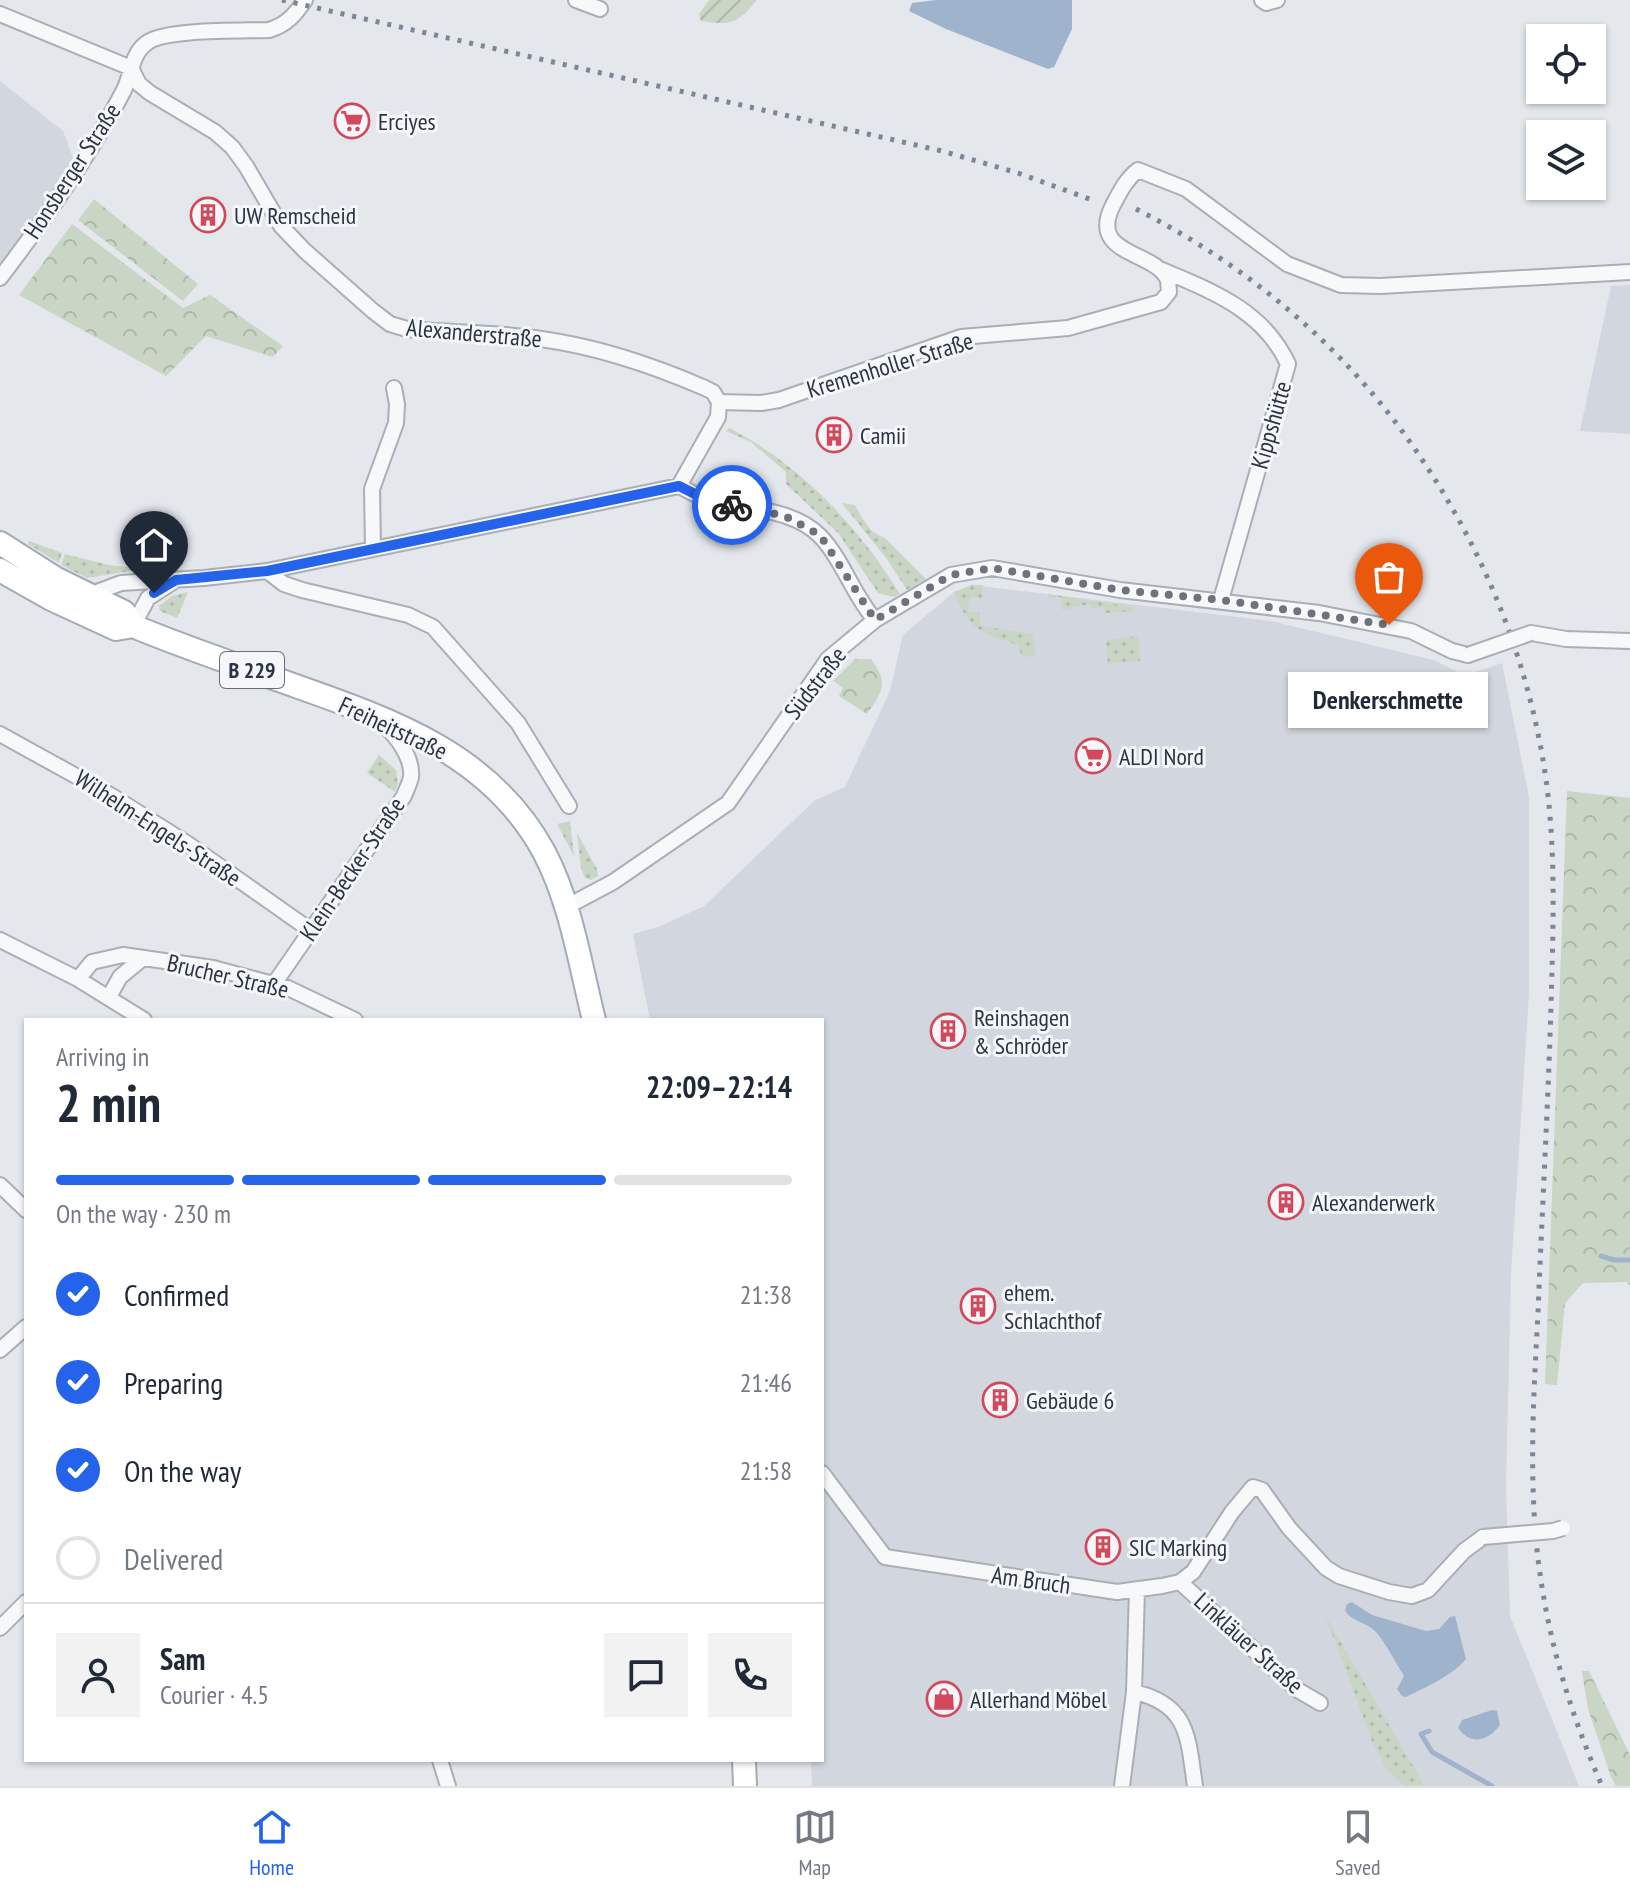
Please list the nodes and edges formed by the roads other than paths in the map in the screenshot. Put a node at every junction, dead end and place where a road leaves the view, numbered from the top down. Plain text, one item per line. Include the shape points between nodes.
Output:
1 (305, 0) edge
2 (576, 0) edge
3 (1262, 0) edge
4 (1277, 0) edge
5 (600, 9) dead end
6 (0, 14) edge
7 (131, 68) junction
8 (1157, 268) junction
9 (1630, 272) edge
10 (0, 278) edge
11 (394, 388) dead end
12 (719, 402) junction
13 (679, 486) junction
14 (0, 543) edge
15 (373, 548) junction
16 (0, 570) edge
17 (267, 571) junction
18 (176, 580) junction
19 (89, 595) junction
20 (1221, 600) junction
21 (875, 620) junction
22 (133, 626) junction
23 (1630, 641) edge
24 (371, 713) junction
25 (0, 734) edge
26 (569, 806) dead end
27 (566, 907) junction
28 (310, 930) junction
29 (0, 940) edge
30 (143, 958) junction
31 (78, 979) junction
32 (274, 984) junction
33 (109, 997) junction
34 (141, 1018) edge
35 (351, 1018) edge
36 (594, 1018) edge
37 (0, 1185) edge
38 (24, 1208) edge
39 (24, 1329) edge
40 (0, 1350) edge
41 (824, 1476) edge
42 (1563, 1528) dead end
43 (1180, 1582) junction
44 (1137, 1590) junction
45 (24, 1604) edge
46 (0, 1628) edge
47 (1134, 1692) junction
48 (1320, 1703) dead end
49 (441, 1762) edge
50 (744, 1762) edge
51 (448, 1786) edge
52 (745, 1786) edge
53 (1122, 1786) edge
54 (1195, 1786) edge

1 - 7 street, Honsberger Straße via 289,21 269,30 149,41
2 - 5 street
3 - 4 street
6 - 7 street, Alexanderstraße
7 - 10 street, Honsberger Straße via 82,164
7 - 12 street, Alexanderstraße via 150,93 232,147 281,226 390,324 541,338 603,351 705,388
8 - 9 street via 1128,254 1107,227 1121,189 1138,170 1186,189 1287,264 1341,285
8 - 12 street, Kremenholler Straße via 1168,280 1169,292 1161,302 1068,328 961,337 779,400
8 - 20 street, Kippshütte via 1236,304 1262,327 1288,364
11 - 15 street via 396,423 372,489
12 - 13 street via 718,417
13 - 15 street
13 - 21 street via 705,499 785,516 820,535
14 - 19 main road, Freiheitstraße / B 229
15 - 17 street
16 - 22 main road, Freiheitstraße / B 229 via 116,629
17 - 18 street
17 - 26 street via 284,584 408,615 433,627 518,723
18 - 19 street via 121,583
18 - 22 street via 148,598
19 - 22 main road, Freiheitstraße / B 229 via 124,612
20 - 21 street, Südstraße via 1120,590 992,568 951,575
20 - 23 street, Südstraße, bridge via 1389,625 1468,655 1531,633
21 - 27 street, Südstraße via 821,668 728,803 613,882
22 - 24 main road, Freiheitstraße / B 229
24 - 27 main road, Freiheitstraße / B 229 via 451,754 511,803 545,854
24 - 28 street, Klein-Becker-Straße via 393,733 407,756 411,776 404,796
25 - 28 street, Wilhelm-Engels-Straße via 125,804
27 - 36 main road, Freiheitstraße / B 229
28 - 32 street, Klein-Becker-Straße
29 - 31 street
30 - 31 street, Brucher Straße via 104,957
30 - 32 street, Brucher Straße
30 - 33 street, Brucher Straße via 120,977
31 - 33 street
32 - 35 street, Brucher Straße
33 - 34 street
37 - 38 street
39 - 40 street
41 - 44 street, Am Bruch via 885,1557 1117,1592
42 - 43 street, bridge via 1483,1537 1428,1590 1412,1596 1366,1586 1326,1568 1262,1490 1253,1487 1199,1565
43 - 44 street, Am Bruch
43 - 48 street, Linkläuer Straße via 1296,1689
44 - 47 street
45 - 46 street
47 - 53 street
47 - 54 street via 1154,1696 1183,1723
49 - 51 street
50 - 52 main road

